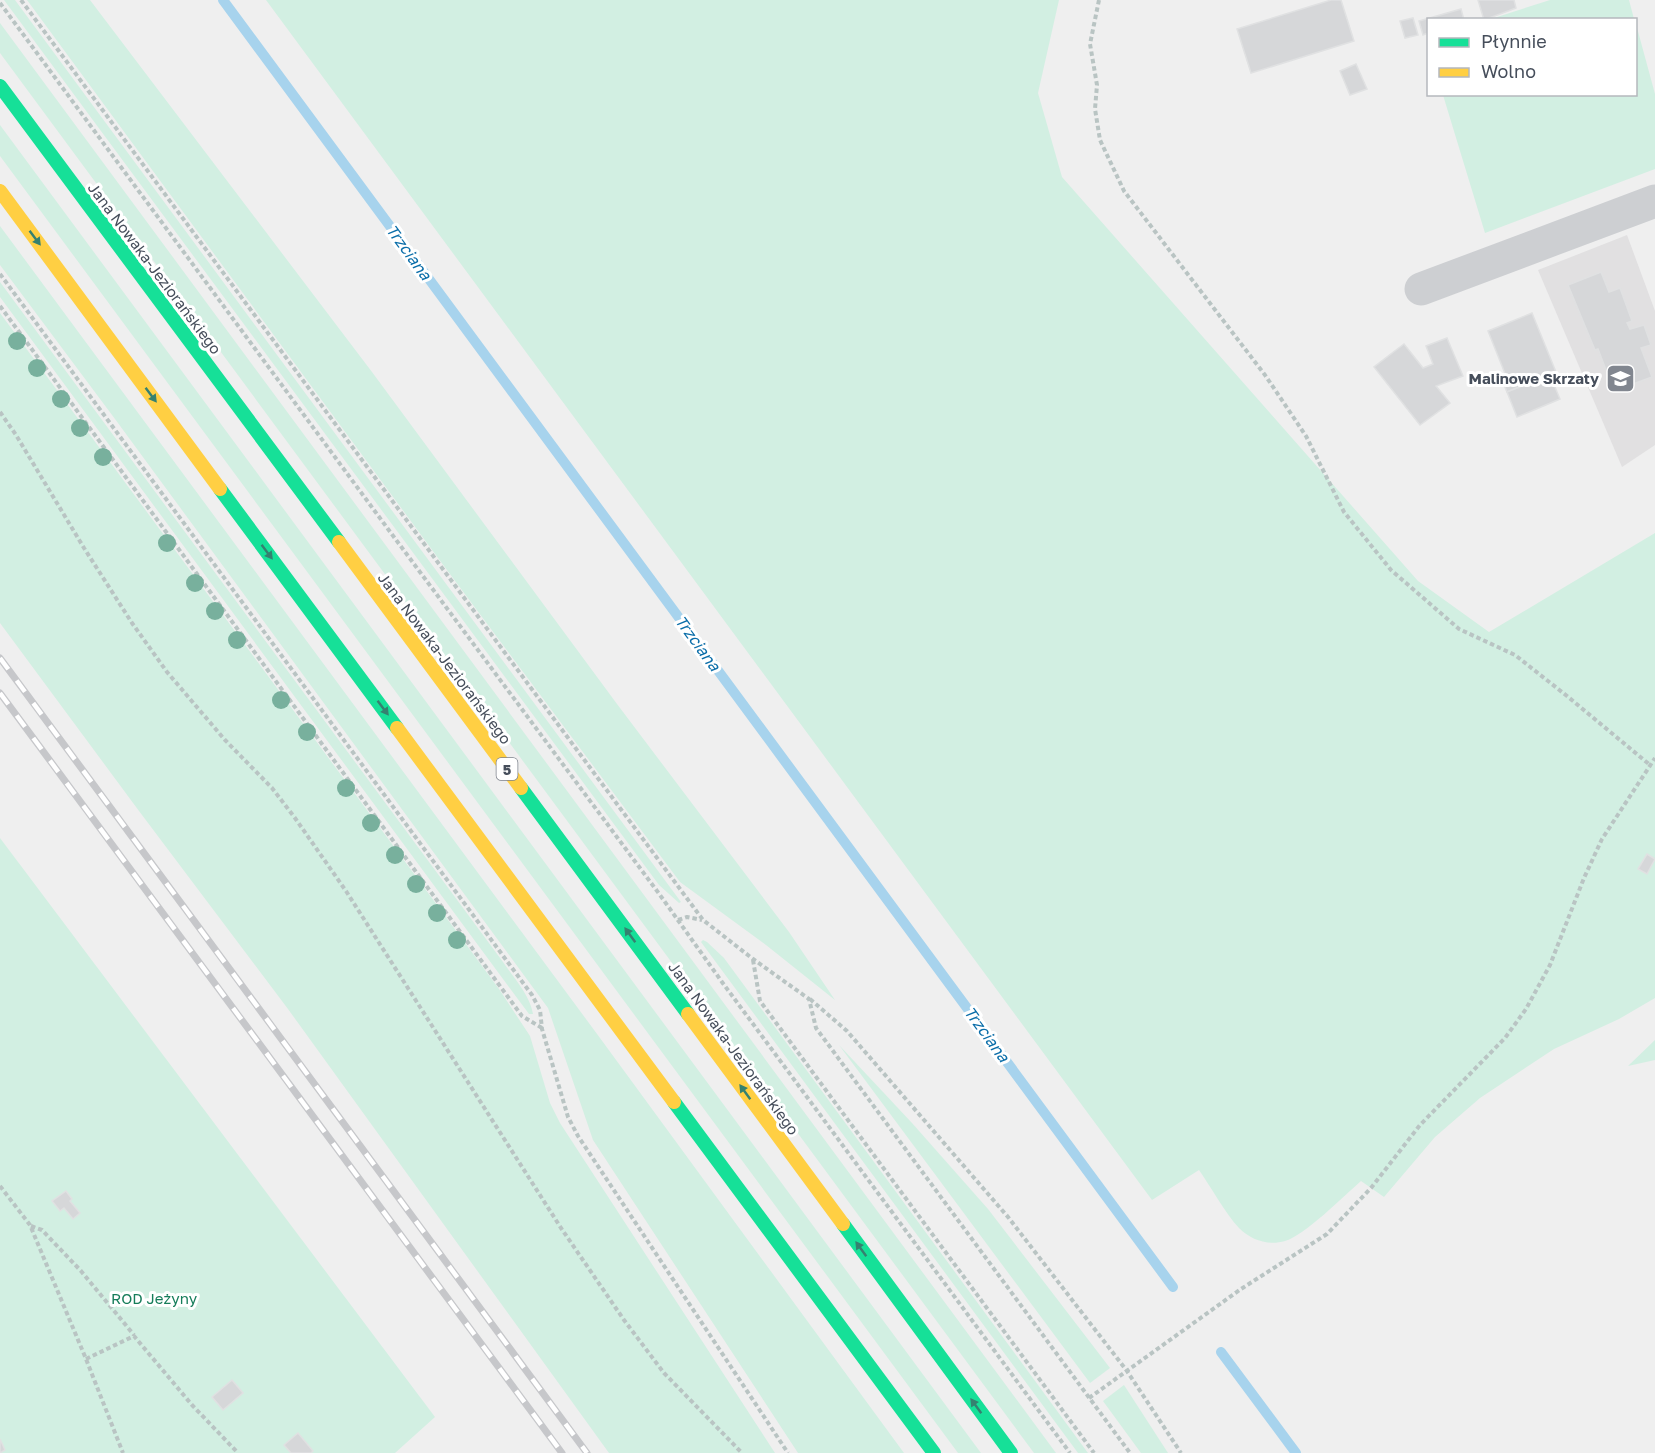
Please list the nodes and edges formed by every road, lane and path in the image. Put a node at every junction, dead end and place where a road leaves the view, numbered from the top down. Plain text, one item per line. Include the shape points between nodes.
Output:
1 (21, 0) edge
2 (1099, 0) edge
3 (0, 3) edge
4 (0, 86) edge
5 (0, 191) edge
6 (1655, 201) edge
7 (0, 274) edge
8 (1421, 289) dead end
9 (0, 306) edge
10 (0, 412) edge
11 (1655, 758) edge
12 (1650, 765) junction
13 (678, 920) junction
14 (702, 920) junction
15 (753, 959) junction
16 (809, 999) junction
17 (542, 1029) junction
18 (0, 1186) edge
19 (30, 1225) junction
20 (134, 1336) junction
21 (86, 1359) junction
22 (1127, 1371) junction
23 (1089, 1398) junction
24 (123, 1453) edge
25 (238, 1453) edge
26 (742, 1453) edge
27 (788, 1453) edge
28 (934, 1453) edge
29 (1011, 1453) edge
30 (1070, 1453) edge
31 (1094, 1453) edge
32 (1130, 1453) edge
33 (1181, 1453) edge

1 - 14 path
2 - 12 path via 1090,44 1097,85 1095,109 1100,140 1124,191 1265,375 1306,436 1344,512 1391,570 1459,629 1515,655
3 - 13 path
29 -> 4 main road, Jana Nowaka-Jeziorańskiego / 5
5 -> 28 main road
6 - 8 street
7 - 17 path via 518,975 540,1010
9 - 17 path via 522,1016
10 - 26 path via 138,631 218,731 272,788 319,851 624,1320 664,1373
11 - 12 path
12 - 22 path via 1602,839 1551,965 1505,1038 1419,1125 1371,1188 1328,1234 1241,1289
13 - 14 path
13 - 30 path
14 - 15 path
15 - 16 path
15 - 31 path via 760,1001
16 - 22 path via 848,1030 1008,1217
16 - 23 path via 816,1028
17 - 27 path via 568,1118 578,1136
18 - 19 path
19 - 20 path via 42,1230 81,1271
19 - 21 path
20 - 21 path
20 - 25 path
21 - 24 path
22 - 23 path
22 - 33 path
23 - 32 path

